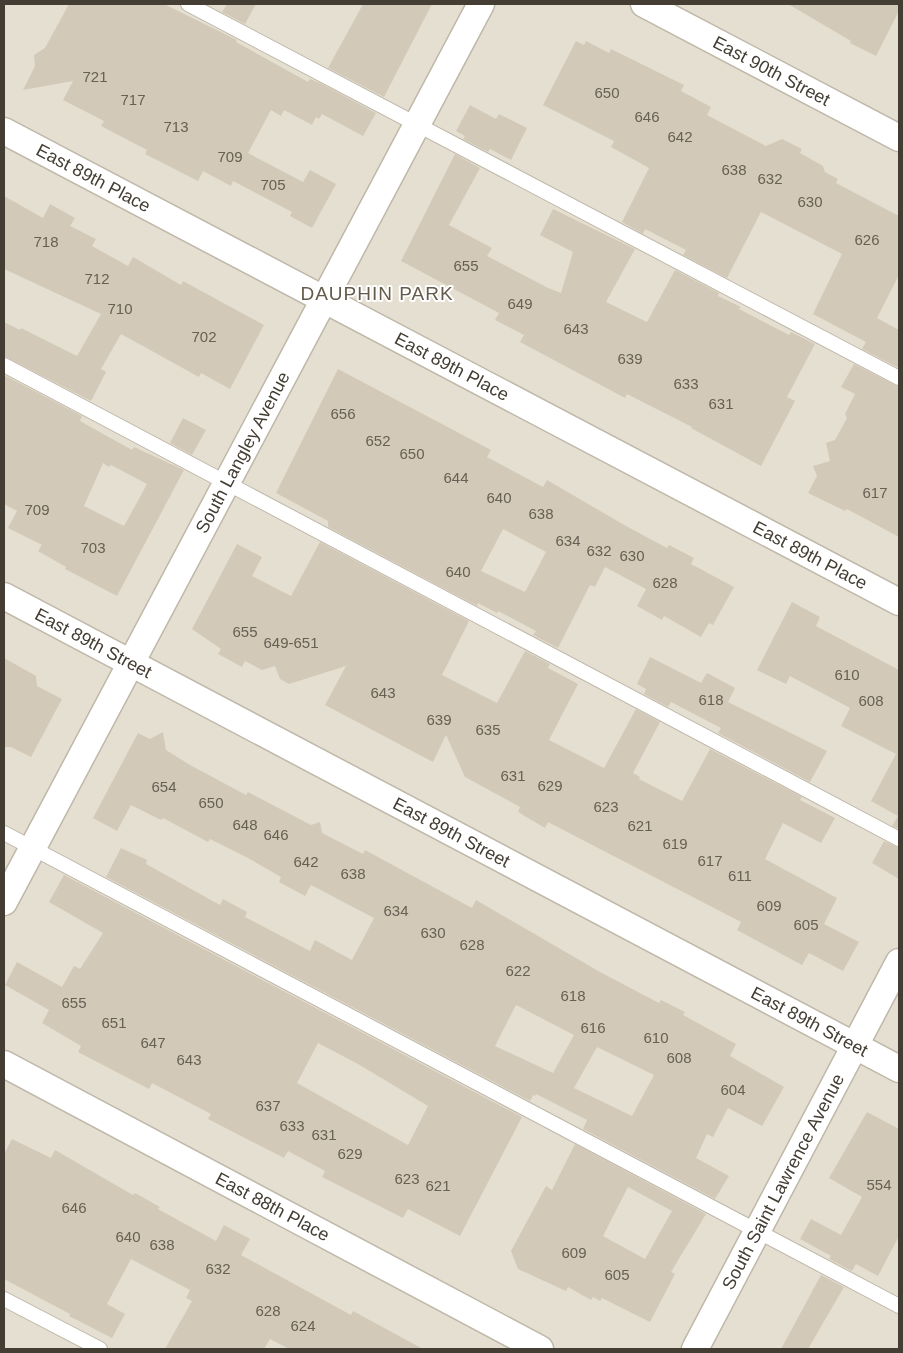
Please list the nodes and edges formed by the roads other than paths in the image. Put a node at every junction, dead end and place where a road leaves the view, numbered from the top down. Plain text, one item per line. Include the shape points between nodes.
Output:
1 (188, 4) edge
2 (481, 4) edge
3 (644, 4) edge
4 (418, 123) junction
5 (4, 131) edge
6 (899, 138) edge
7 (323, 300) junction
8 (4, 365) edge
9 (899, 378) edge
10 (226, 483) junction
11 (4, 596) edge
12 (899, 602) edge
13 (131, 663) junction
14 (4, 834) edge
15 (899, 839) edge
16 (32, 849) junction
17 (4, 902) edge
18 (899, 962) edge
19 (855, 1046) junction
20 (4, 1064) edge
21 (899, 1069) edge
22 (757, 1231) junction
23 (4, 1298) edge
24 (899, 1306) edge
25 (100, 1349) edge
26 (540, 1349) edge
27 (694, 1349) edge

1 - 4 lane
2 - 4 street, South Langley Avenue
3 - 6 street, East 90th Street
4 - 7 street, South Langley Avenue
4 - 9 lane
5 - 7 street, East 89th Place
7 - 10 street, South Langley Avenue
7 - 12 street, East 89th Place
8 - 10 lane
10 - 13 street, South Langley Avenue
10 - 15 lane
11 - 13 street, East 89th Street
13 - 16 street, South Langley Avenue
13 - 19 street, East 89th Street
14 - 16 lane
16 - 17 street, South Langley Avenue
16 - 22 lane
18 - 19 street, South Saint Lawrence Avenue
19 - 21 street, East 89th Street
19 - 22 street, South Saint Lawrence Avenue
20 - 26 street, East 88th Place
22 - 24 lane
22 - 27 street, South Saint Lawrence Avenue
23 - 25 lane

